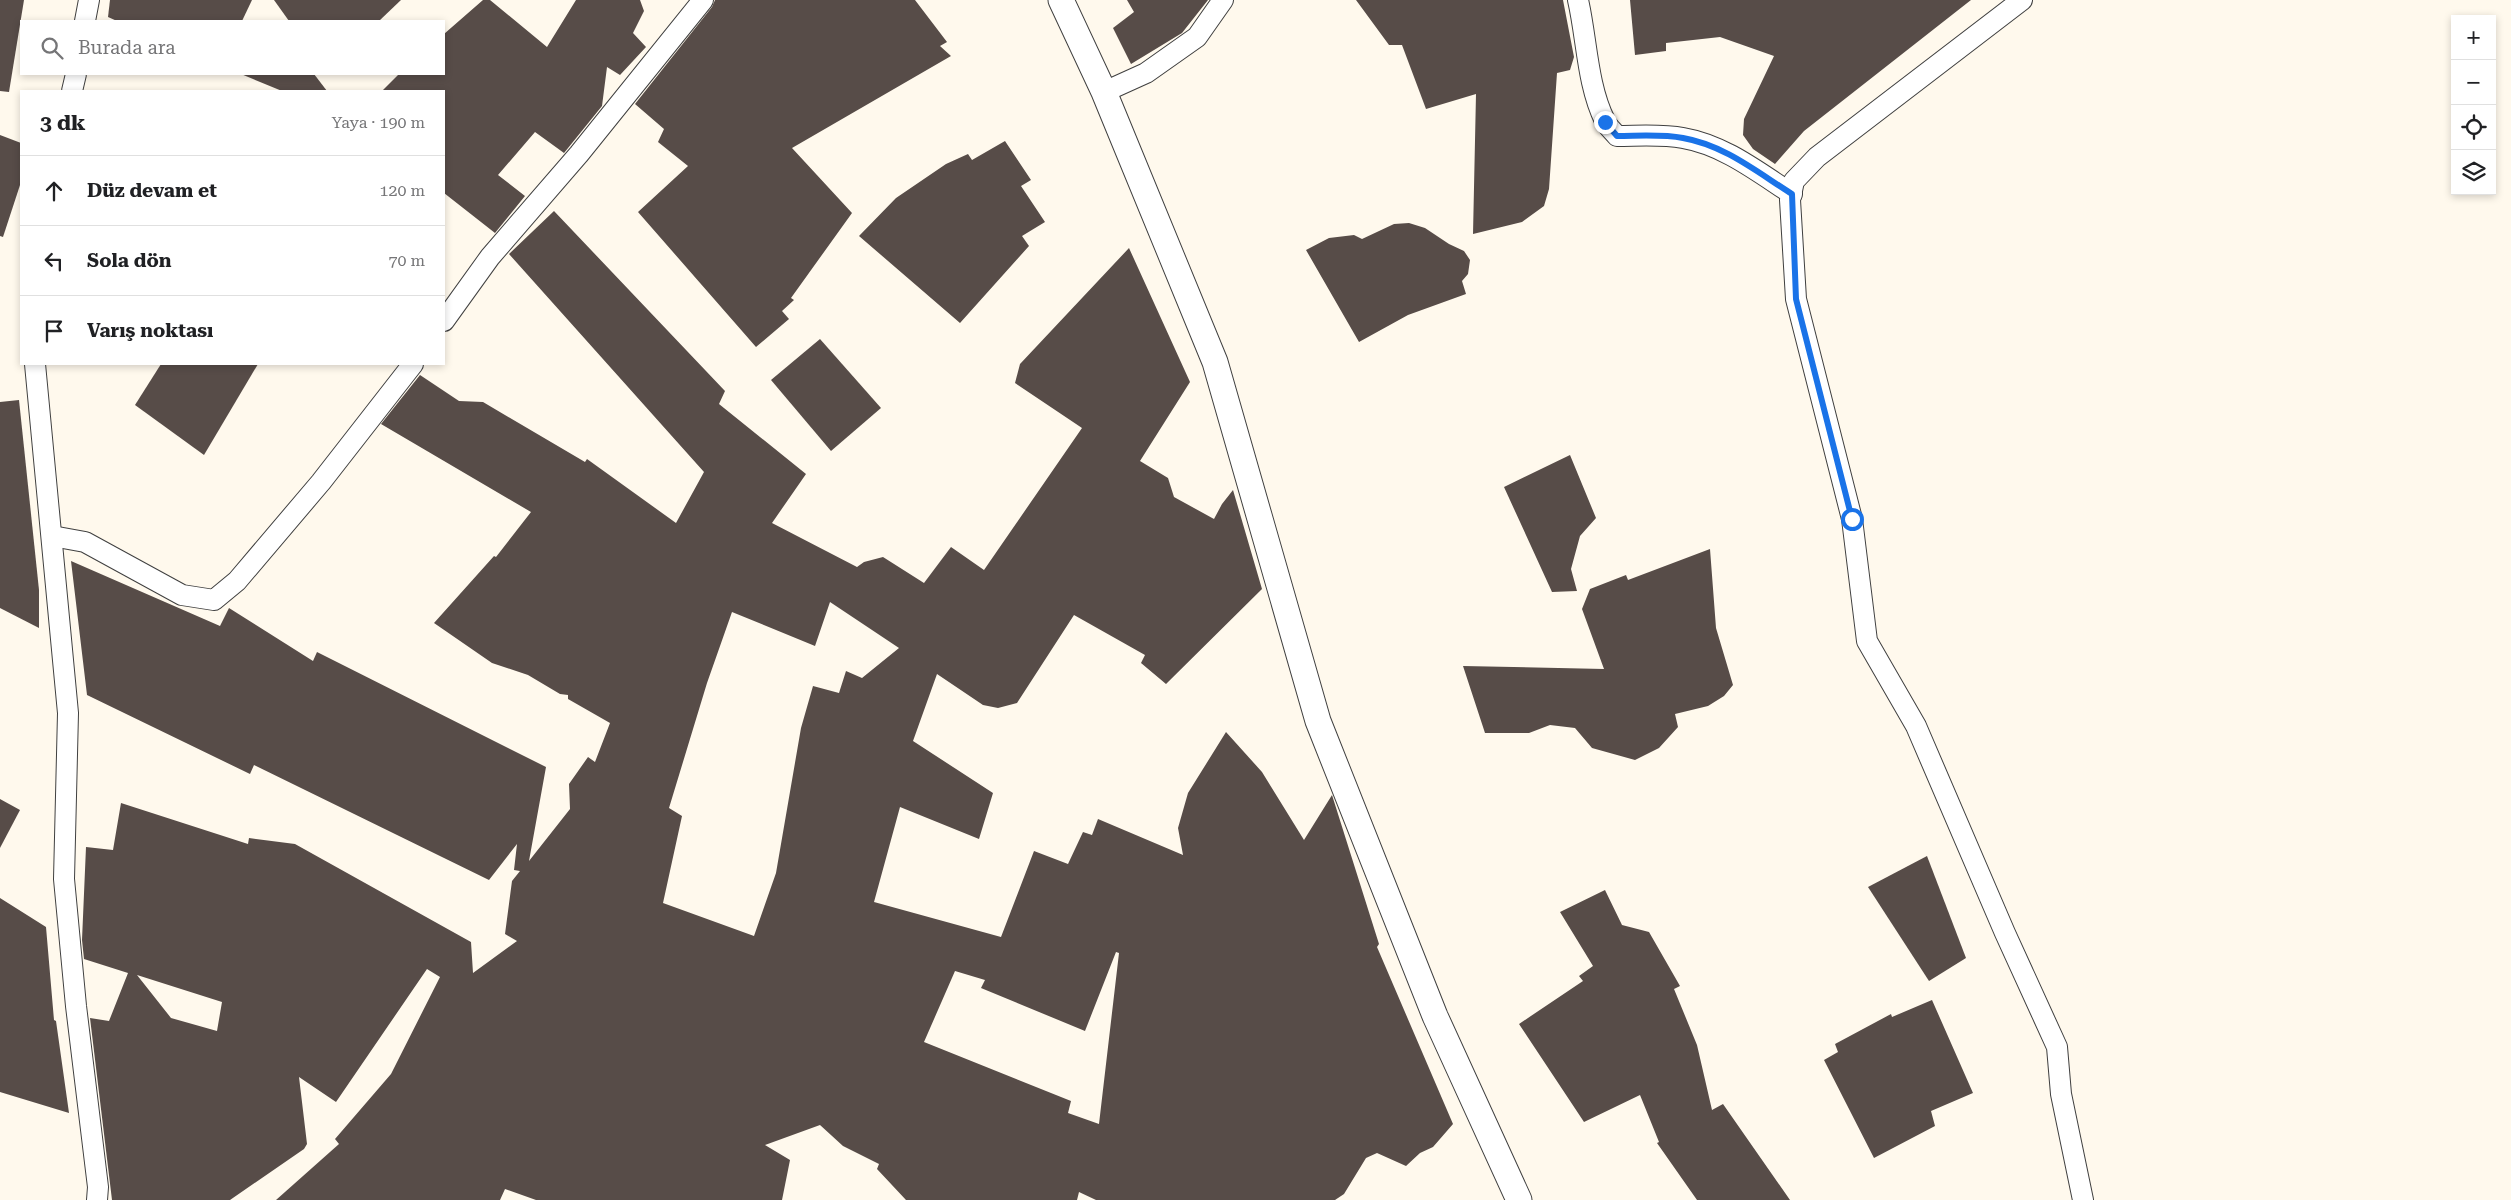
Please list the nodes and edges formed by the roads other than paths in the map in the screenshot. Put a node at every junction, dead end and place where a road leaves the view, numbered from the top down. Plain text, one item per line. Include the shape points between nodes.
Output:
1 (89, 0) edge
2 (703, 0) edge
3 (1061, 0) edge
4 (1223, 0) edge
5 (1578, 0) edge
6 (2022, 0) edge
7 (85, 20) edge
8 (76, 75) edge
9 (72, 90) edge
10 (1104, 92) junction
11 (1792, 194) junction
12 (445, 320) edge
13 (35, 365) edge
14 (412, 365) edge
15 (52, 536) junction
16 (97, 1200) edge
17 (1519, 1200) edge
18 (2083, 1200) edge

1 - 7 street
2 - 12 street via 579,154 490,257
3 - 10 street
4 - 10 street via 1196,37 1146,73
5 - 11 street via 1594,90 1605,122 1617,136 1682,138 1708,145 1736,158
6 - 11 street via 1817,157 1794,181
8 - 9 street
10 - 17 street via 1215,362 1318,721 1435,1016
11 - 18 street via 1796,299 1852,519 1867,641 1916,726 2057,1047 2061,1094
13 - 15 street
14 - 15 street via 310,496 237,581 214,600 182,595 85,542
15 - 16 street via 68,713 64,879

